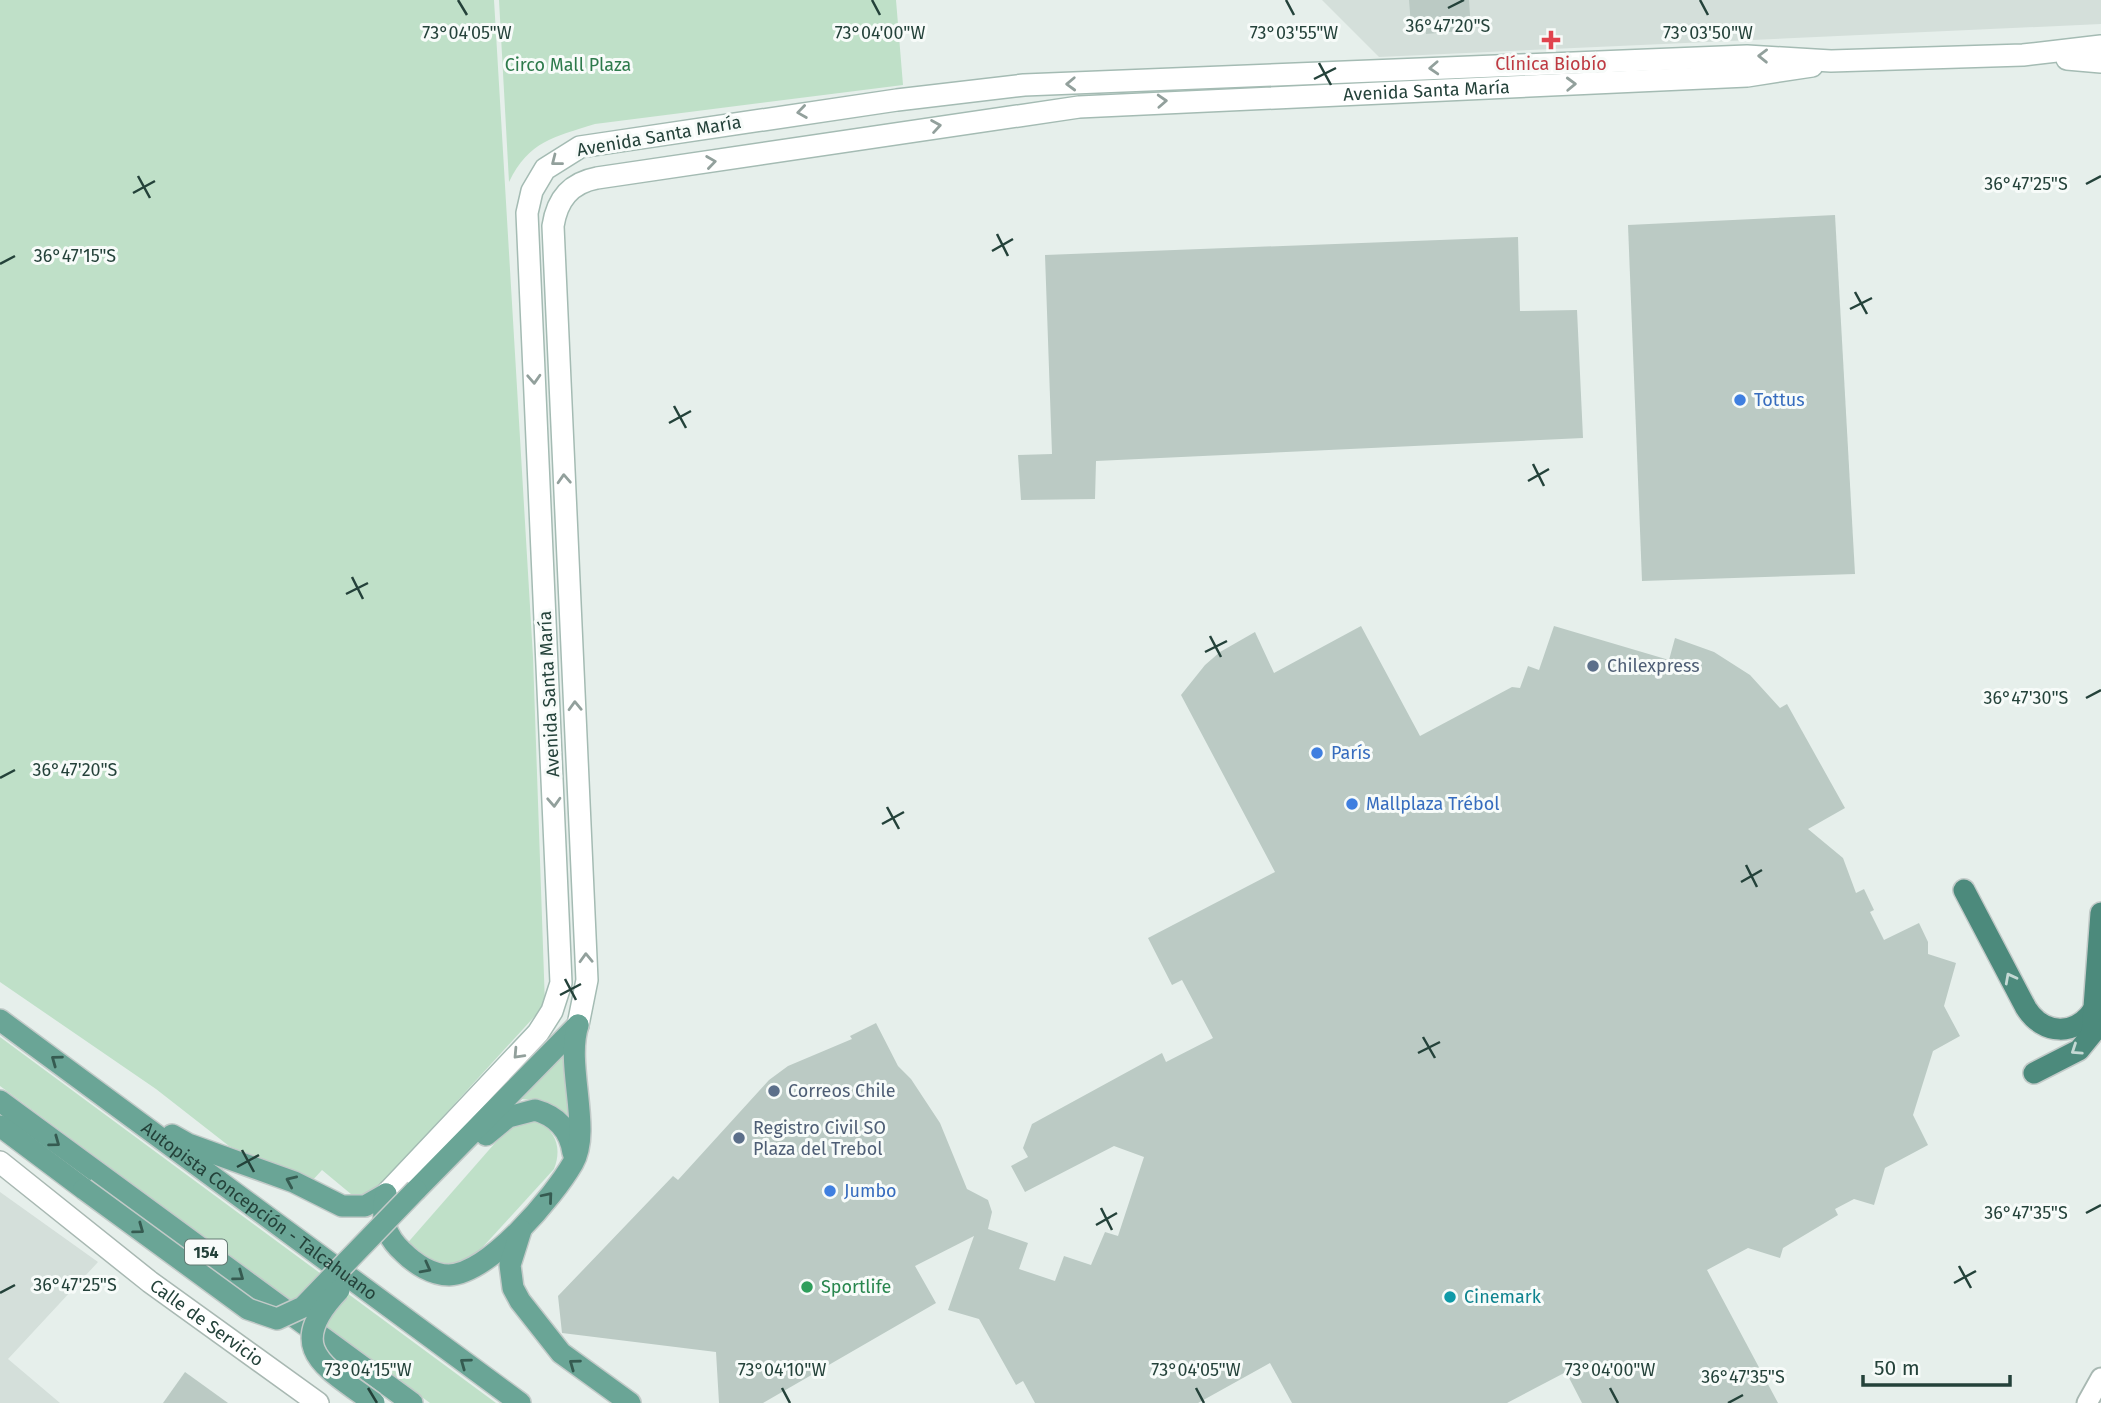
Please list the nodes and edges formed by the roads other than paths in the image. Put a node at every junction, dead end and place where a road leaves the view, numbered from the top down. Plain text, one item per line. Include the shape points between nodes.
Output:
1 (2101, 46) edge
2 (2023, 55) junction
3 (1830, 61) junction
4 (2101, 62) edge
5 (1964, 890) dead end
6 (2101, 913) edge
7 (2094, 1009) junction
8 (0, 1020) edge
9 (578, 1025) junction
10 (2034, 1073) dead end
11 (0, 1101) edge
12 (111, 1101) junction
13 (0, 1126) edge
14 (0, 1162) edge
15 (572, 1165) junction
16 (386, 1194) junction
17 (421, 1195) junction
18 (521, 1228) junction
19 (2101, 1378) edge
20 (318, 1403) edge
21 (374, 1403) edge
22 (412, 1403) edge
23 (520, 1403) edge
24 (630, 1403) edge
25 (2087, 1403) edge

1 - 2 main road, Avenida Santa María
2 - 3 main road, Avenida Santa María
2 - 4 main road, Avenida Santa María
9 -> 3 main road, Avenida Santa María via 587,980 553,226 558,205 571,189 597,178 1079,107 1746,76
3 -> 16 main road, Avenida Santa María via 1747,56 1024,85 619,139 580,147 554,161 538,179 527,213 561,983 552,1011 538,1033
7 -> 5 highway via 2086,1020 2068,1029 2051,1029 2037,1022
6 - 7 highway
7 -> 10 highway via 2092,1034 2085,1046
12 -> 8 main road, Autopista Concepción - Talcahuano
9 - 15 main road via 573,1044 579,1140
9 - 17 main road
11 -> 22 main road, 154
16 -> 12 main road via 365,1206 332,1203 287,1179 188,1144
23 -> 12 main road, Autopista Concepción - Talcahuano
13 -> 17 main road, bridge via 248,1309 277,1319 303,1307
14 - 20 main road, Calle de Servicio via 150,1282
15 - 17 main road via 572,1145 565,1129 550,1115 527,1110 499,1123
18 -> 15 main road
16 -> 18 main road via 383,1219 390,1238 433,1272 451,1275 472,1268
17 - 21 main road, bridge via 323,1307 314,1324 312,1342 318,1358
24 -> 18 main road via 561,1353 520,1301 510,1265
19 - 25 street

